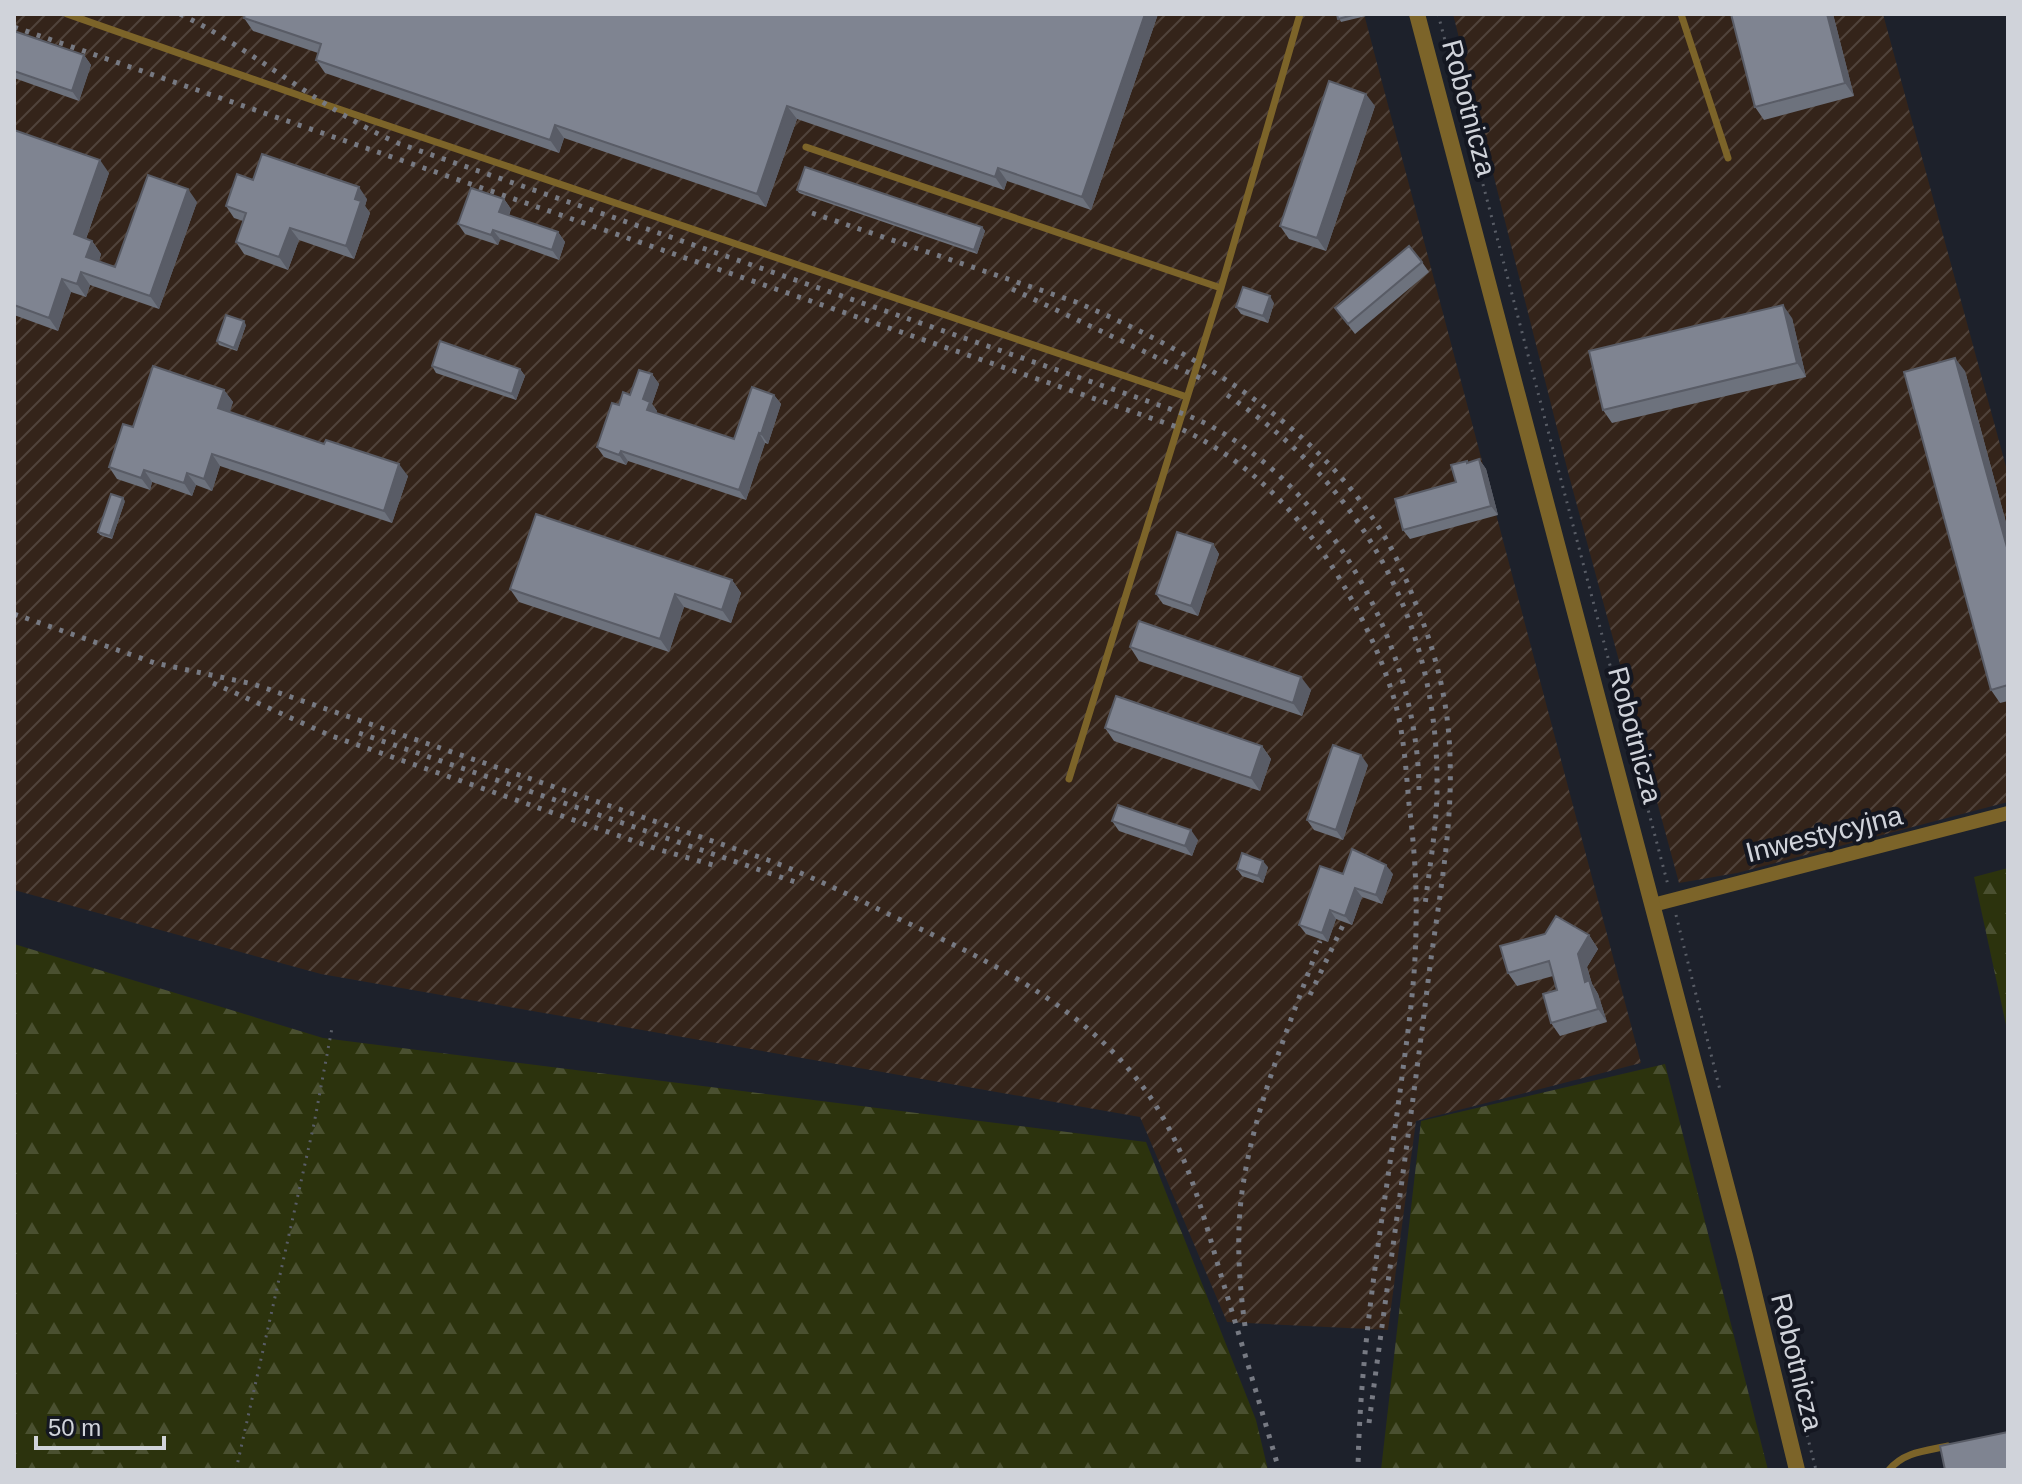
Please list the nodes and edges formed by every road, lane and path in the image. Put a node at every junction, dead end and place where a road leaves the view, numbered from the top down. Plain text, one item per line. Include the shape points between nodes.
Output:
1 (67, 14) edge
2 (1300, 14) edge
3 (1417, 14) edge
4 (1438, 14) edge
5 (1681, 14) edge
6 (806, 147) dead end
7 (1728, 158) dead end
8 (1221, 288) junction
9 (1187, 397) junction
10 (1069, 779) dead end
11 (2008, 813) edge
12 (1672, 900) junction
13 (1653, 905) junction
14 (332, 1028) dead end
15 (1722, 1098) dead end
16 (1807, 1434) dead end
17 (1962, 1443) edge
18 (236, 1470) edge
19 (1797, 1470) edge
20 (1816, 1470) edge
21 (1889, 1470) edge

1 - 9 lane
2 - 8 lane
3 - 13 street, Robotnicza
4 - 12 path
5 - 7 lane
6 - 8 lane
8 - 9 lane
9 - 10 lane
11 - 12 street, Inwestycyjna
12 - 13 street, Inwestycyjna
12 - 15 path
13 - 19 street, Robotnicza
14 - 18 path
16 - 20 path
17 - 21 lane via 1909,1454

